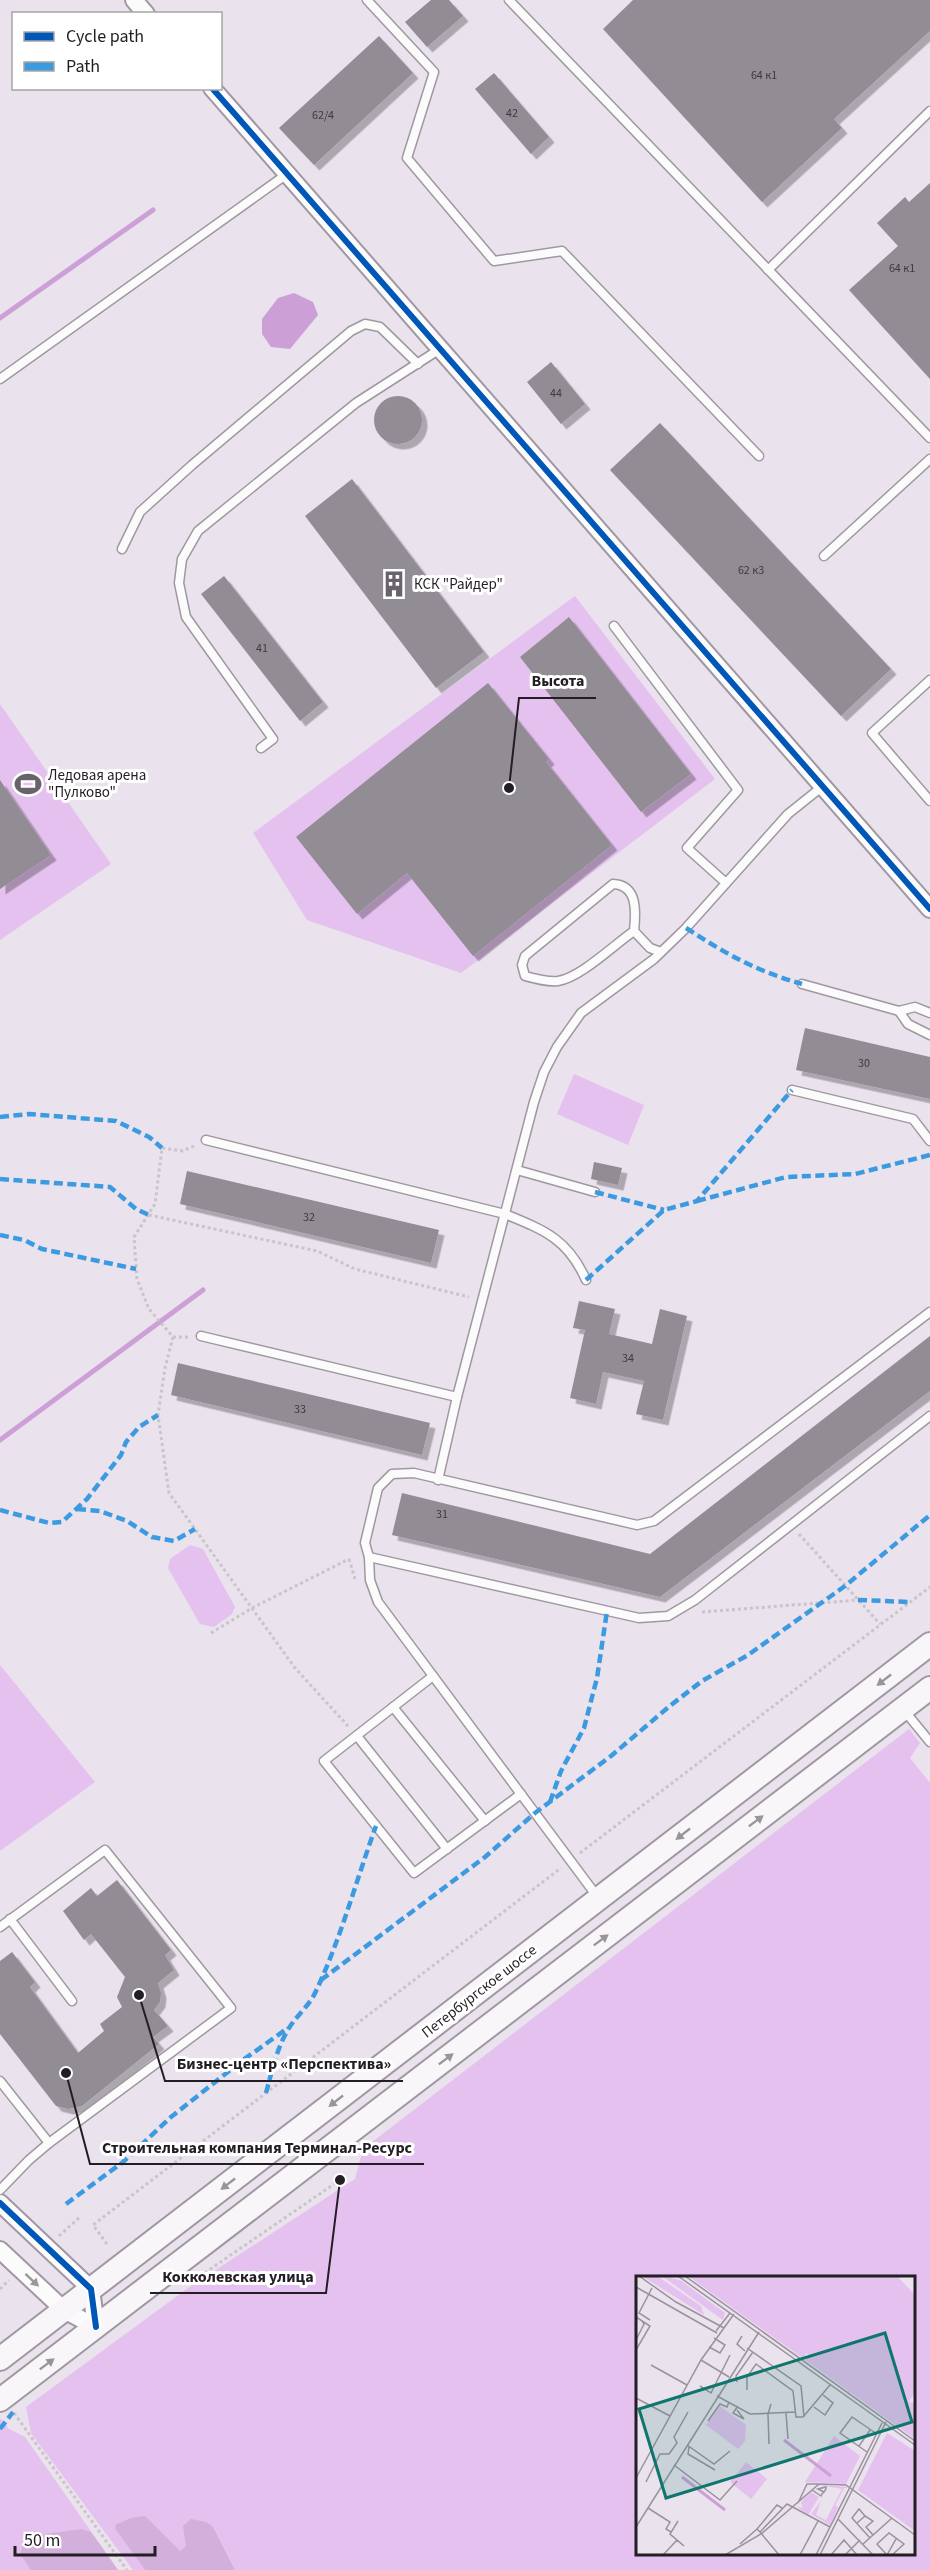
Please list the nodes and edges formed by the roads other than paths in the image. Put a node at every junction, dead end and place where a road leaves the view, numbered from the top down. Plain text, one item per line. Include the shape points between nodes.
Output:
1 (134, 0) edge
2 (367, 0) edge
3 (509, 0) edge
4 (144, 12) edge
5 (214, 90) edge
6 (930, 111) edge
7 (287, 174) junction
8 (768, 270) junction
9 (440, 349) junction
10 (418, 364) junction
11 (0, 379) edge
12 (930, 438) edge
13 (759, 456) dead end
14 (930, 459) edge
15 (122, 549) dead end
16 (824, 556) dead end
17 (614, 626) dead end
18 (930, 680) edge
19 (261, 748) dead end
20 (823, 786) junction
21 (930, 801) edge
22 (726, 883) junction
23 (930, 909) edge
24 (633, 931) junction
25 (661, 952) junction
26 (802, 984) dead end
27 (899, 1011) junction
28 (930, 1012) edge
29 (930, 1035) edge
30 (792, 1090) dead end
31 (206, 1140) road end
32 (930, 1142) edge
33 (517, 1170) junction
34 (595, 1192) dead end
35 (504, 1214) junction
36 (585, 1280) dead end
37 (930, 1312) edge
38 (201, 1336) dead end
39 (457, 1397) junction
40 (930, 1416) edge
41 (438, 1480) junction
42 (369, 1557) junction
43 (930, 1644) edge
44 (433, 1676) junction
45 (930, 1688) edge
46 (393, 1707) junction
47 (903, 1709) junction
48 (354, 1733) junction
49 (930, 1742) edge
50 (521, 1794) junction
51 (485, 1821) junction
52 (447, 1849) junction
53 (599, 1899) junction
54 (10, 1919) junction
55 (0, 1927) edge
56 (72, 2001) dead end
57 (0, 2081) edge
58 (49, 2144) junction
59 (0, 2190) edge
60 (0, 2203) edge
61 (0, 2250) edge
62 (91, 2289) junction
63 (64, 2310) junction
64 (96, 2326) junction
65 (0, 2359) edge
66 (0, 2400) edge

1 - 4 street
2 - 13 lane via 434,72 407,158 495,261 562,251
3 - 8 lane
5 - 7 street
6 - 8 lane
7 - 9 street
7 - 11 lane
8 - 12 lane
9 - 10 lane
9 - 20 street
10 - 15 lane via 380,327 365,324 351,331 140,512
10 - 19 lane via 356,403 198,531 182,559 179,583 186,617 273,739
14 - 16 lane
17 - 22 lane via 738,790 687,848
18 - 21 lane via 872,733
20 - 22 lane via 788,814
20 - 23 street
22 - 25 lane
24 - 24 lane via 636,909 630,892 621,884 613,884 525,956 525,976 559,981 573,976
24 - 25 lane via 650,948
25 - 33 lane via 581,1012 557,1047 544,1072
26 - 27 lane
27 - 28 lane via 915,1007
27 - 29 lane via 908,1024
30 - 32 lane via 913,1119
31 - 35 lane
33 - 34 lane
33 - 35 lane
35 - 36 lane via 540,1228 559,1241 577,1260
35 - 39 lane
37 - 41 lane via 654,1521 637,1525
38 - 39 lane
39 - 41 lane
40 - 42 lane via 695,1600 668,1616 639,1618
41 - 42 lane via 414,1473 392,1474 378,1488 365,1543
42 - 44 lane via 370,1580 378,1602
43 -> 53 main road, Петербургское шоссе
44 - 46 lane
44 - 50 lane
45 - 47 main road
46 - 48 lane
46 - 51 lane
47 - 49 lane
64 -> 47 main road
48 - 52 lane
48 - 52 lane via 324,1761 414,1873
50 - 51 lane
50 - 53 lane
51 - 52 lane
53 -> 62 main road, Петербургское шоссе
54 - 55 lane
54 - 56 lane
54 - 58 lane via 105,1850 231,2008
57 - 58 lane
58 - 59 lane
60 - 62 street
61 -> 63 street
62 - 63 main road, Петербургское шоссе
62 - 64 street
63 - 64 street
63 - 65 main road, Петербургское шоссе
66 -> 64 main road

